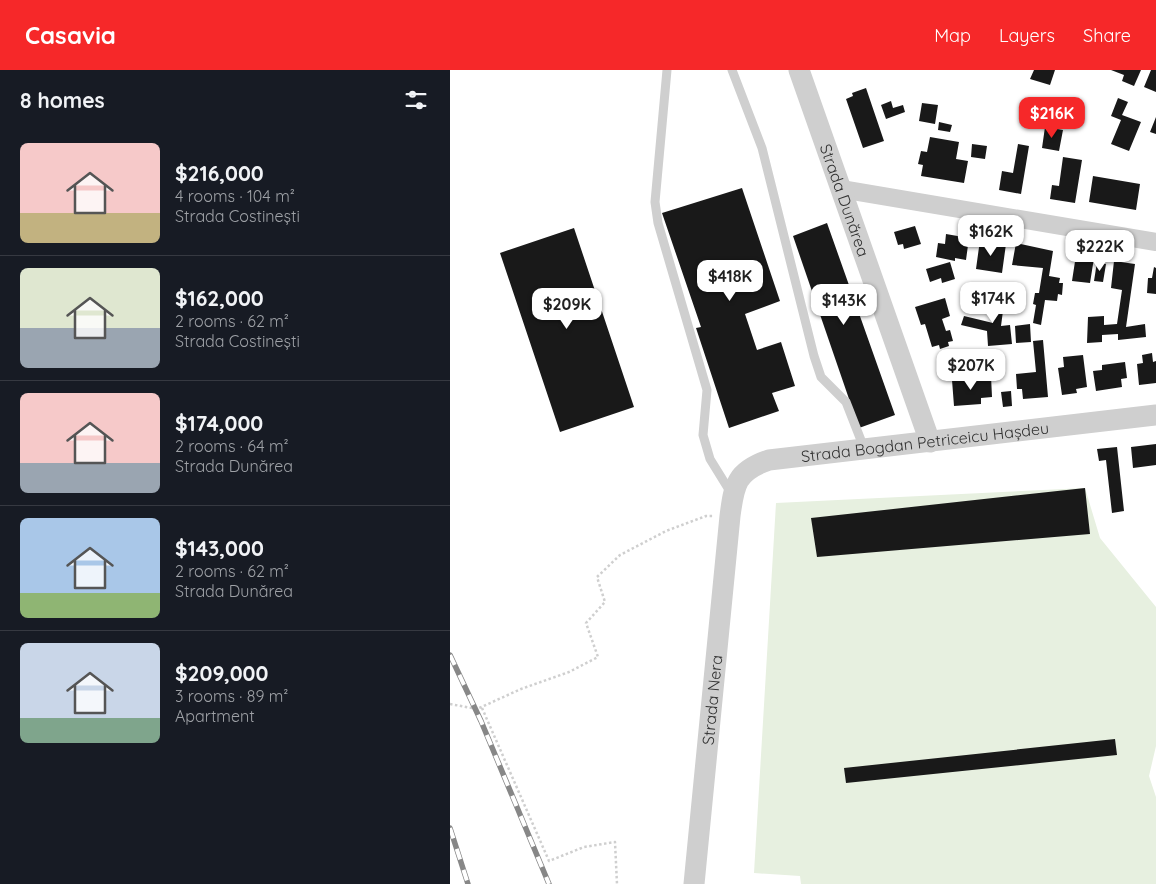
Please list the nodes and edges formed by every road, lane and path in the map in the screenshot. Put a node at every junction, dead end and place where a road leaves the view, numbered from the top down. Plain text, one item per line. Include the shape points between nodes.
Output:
1 (667, 70) edge
2 (732, 70) edge
3 (799, 70) edge
4 (842, 189) junction
5 (1156, 242) edge
6 (1156, 415) edge
7 (930, 442) junction
8 (864, 449) junction
9 (731, 506) junction
10 (450, 704) edge
11 (482, 708) junction
12 (618, 884) edge
13 (694, 884) edge

1 - 9 lane via 655,202 658,224 707,390 703,435
2 - 8 lane via 762,148 818,370 846,402
3 - 4 street, Strada Dunărea
4 - 5 street
4 - 7 street, Strada Dunărea
6 - 7 street, Strada Bogdan Petriceicu Hașdeu
7 - 8 street, Strada Bogdan Petriceicu Hașdeu
8 - 9 street, Strada Bogdan Petriceicu Hașdeu via 769,460 753,465 742,474
9 - 11 path via 666,531 620,555 597,578 605,602 586,623 598,657
9 - 13 street, Strada Nera
10 - 11 path via 476,710
11 - 12 path via 549,861 584,847 615,842

